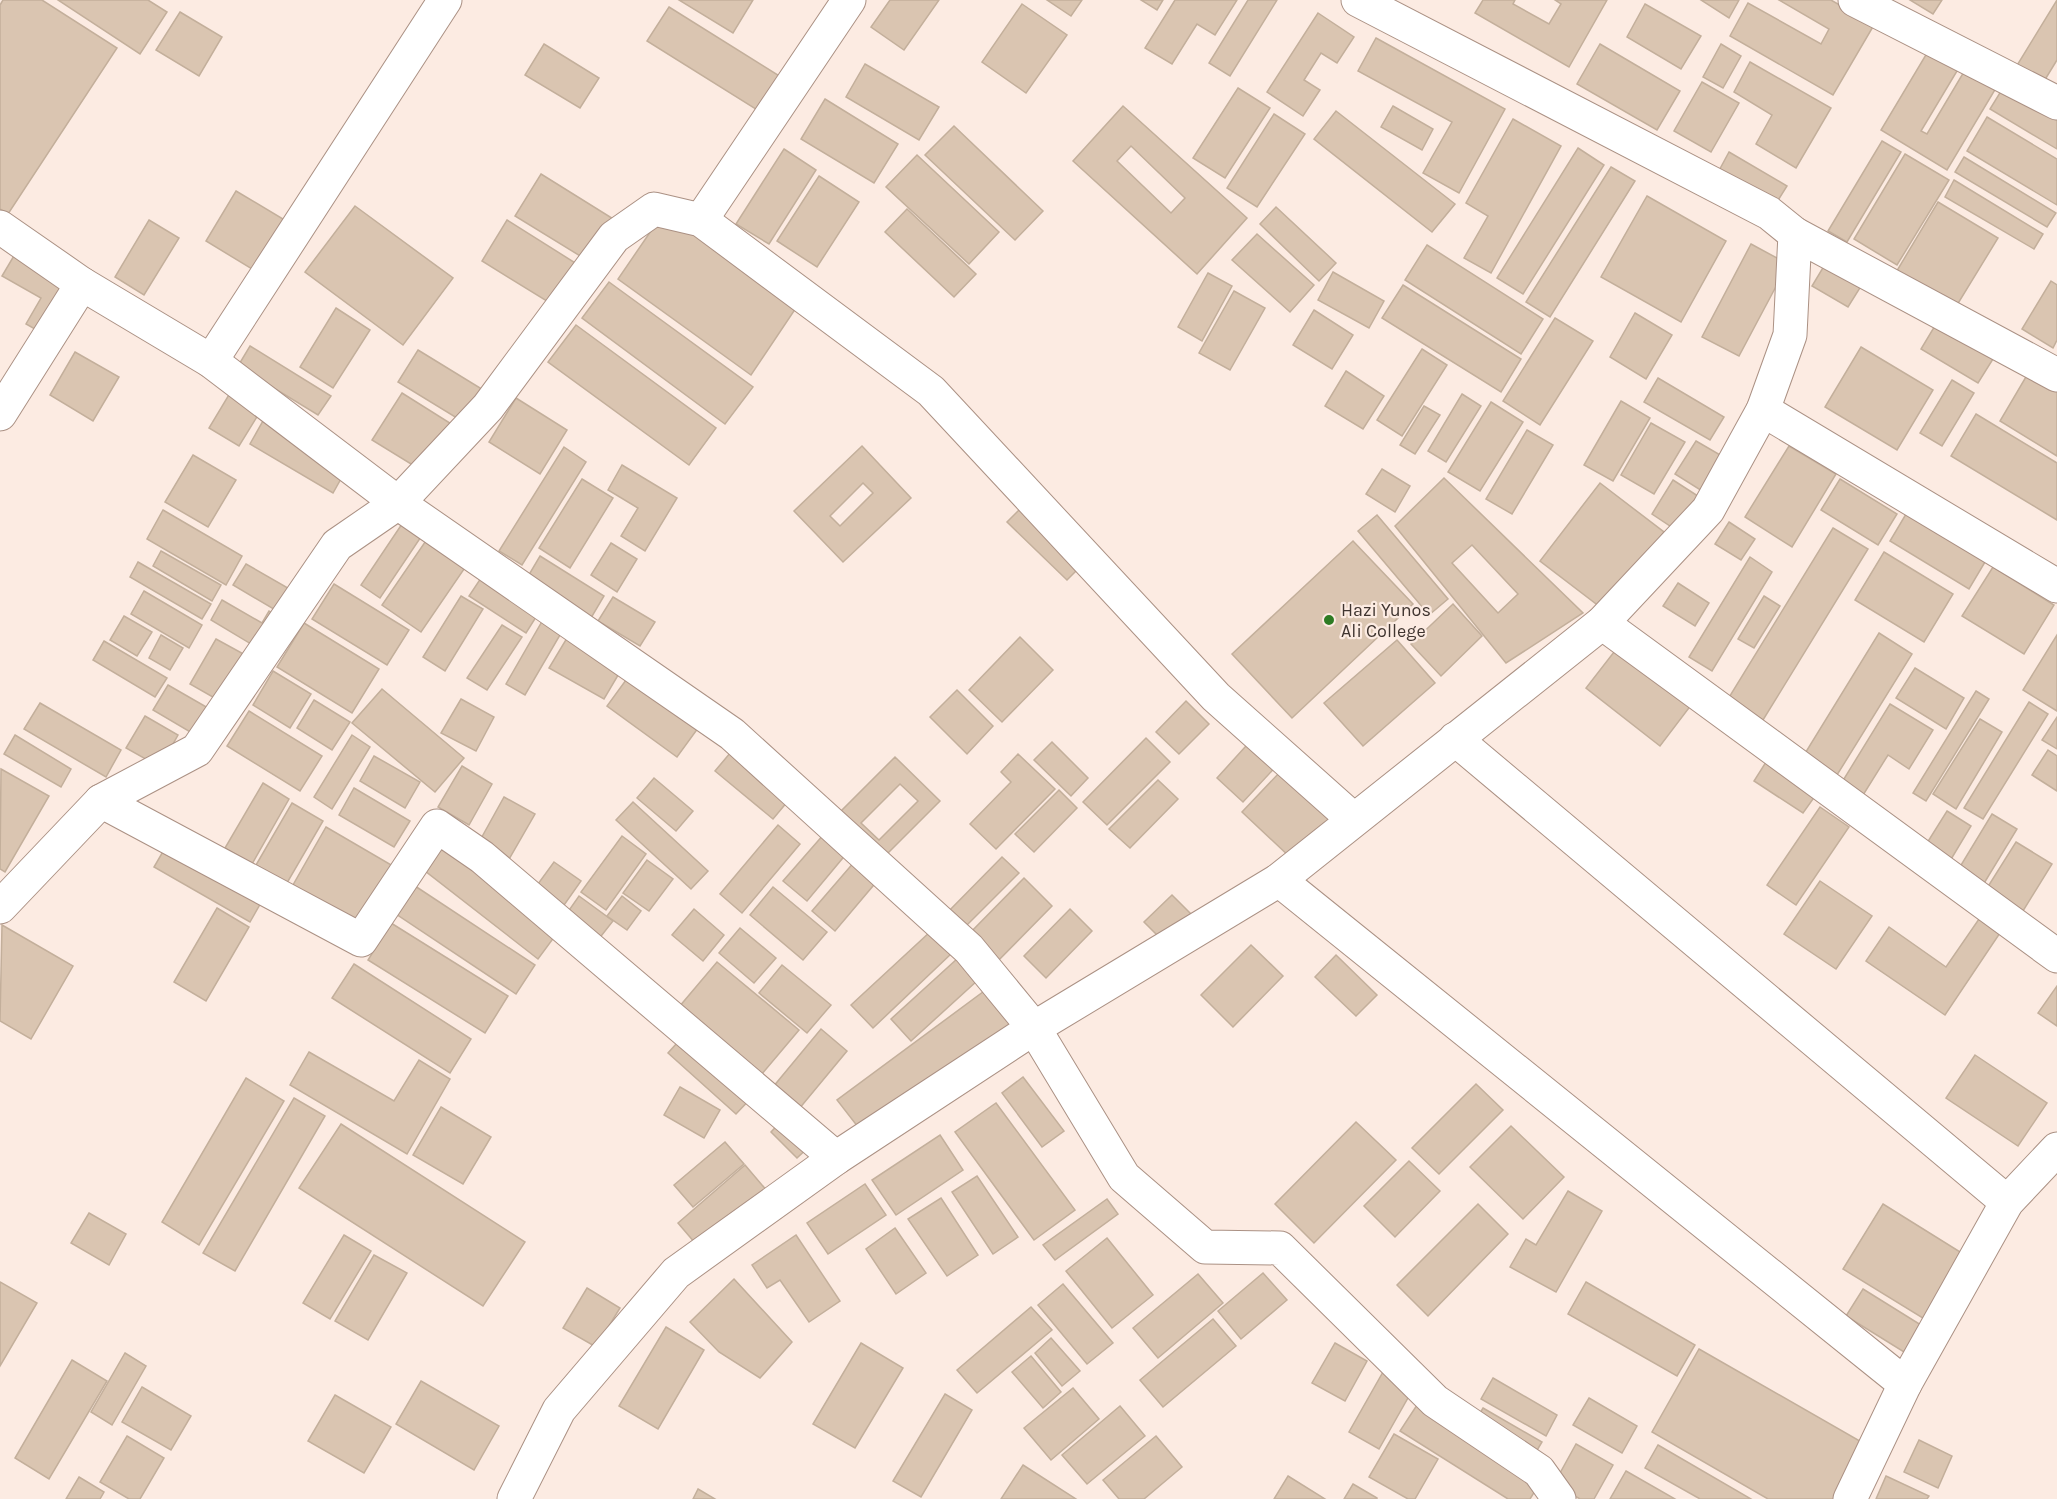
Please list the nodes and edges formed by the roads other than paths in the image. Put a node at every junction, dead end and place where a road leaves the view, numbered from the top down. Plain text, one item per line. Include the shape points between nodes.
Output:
1 (445, 0) edge
2 (849, 0) edge
3 (1358, 0) edge
4 (1855, 0) edge
5 (2057, 103) edge
6 (701, 220) junction
7 (0, 227) edge
8 (1796, 234) junction
9 (82, 284) junction
10 (211, 361) junction
11 (2057, 375) edge
12 (1763, 410) junction
13 (0, 414) edge
14 (398, 503) junction
15 (2057, 585) edge
16 (1602, 623) junction
17 (1455, 739) junction
18 (101, 801) junction
19 (1353, 819) junction
20 (1279, 880) junction
21 (0, 908) edge
22 (2057, 956) edge
23 (1034, 1028) junction
24 (2057, 1149) edge
25 (836, 1158) junction
26 (2007, 1202) junction
27 (1905, 1384) junction
28 (514, 1499) edge
29 (1559, 1499) edge
30 (1850, 1499) edge

1 - 10 street
2 - 6 street
3 - 8 street via 1769,213
4 - 5 street
6 - 14 street via 654,209 614,237 488,407
6 - 19 street via 930,391 1216,697
7 - 9 street
8 - 11 street
8 - 12 street via 1790,335
9 - 10 street
9 - 13 street
10 - 14 street
12 - 15 street
12 - 16 street via 1708,510
14 - 18 street via 337,545 197,750
14 - 23 street via 732,734 969,950
16 - 17 street
16 - 22 street
17 - 19 street
17 - 26 street
18 - 21 street
18 - 25 street via 361,940 436,826 482,856
19 - 20 street
20 - 23 street
20 - 27 street
23 - 25 street
23 - 29 street via 1124,1177 1205,1247 1280,1248 1435,1401 1539,1471
24 - 26 street
25 - 28 street via 676,1273 559,1410
26 - 27 street
27 - 30 street

